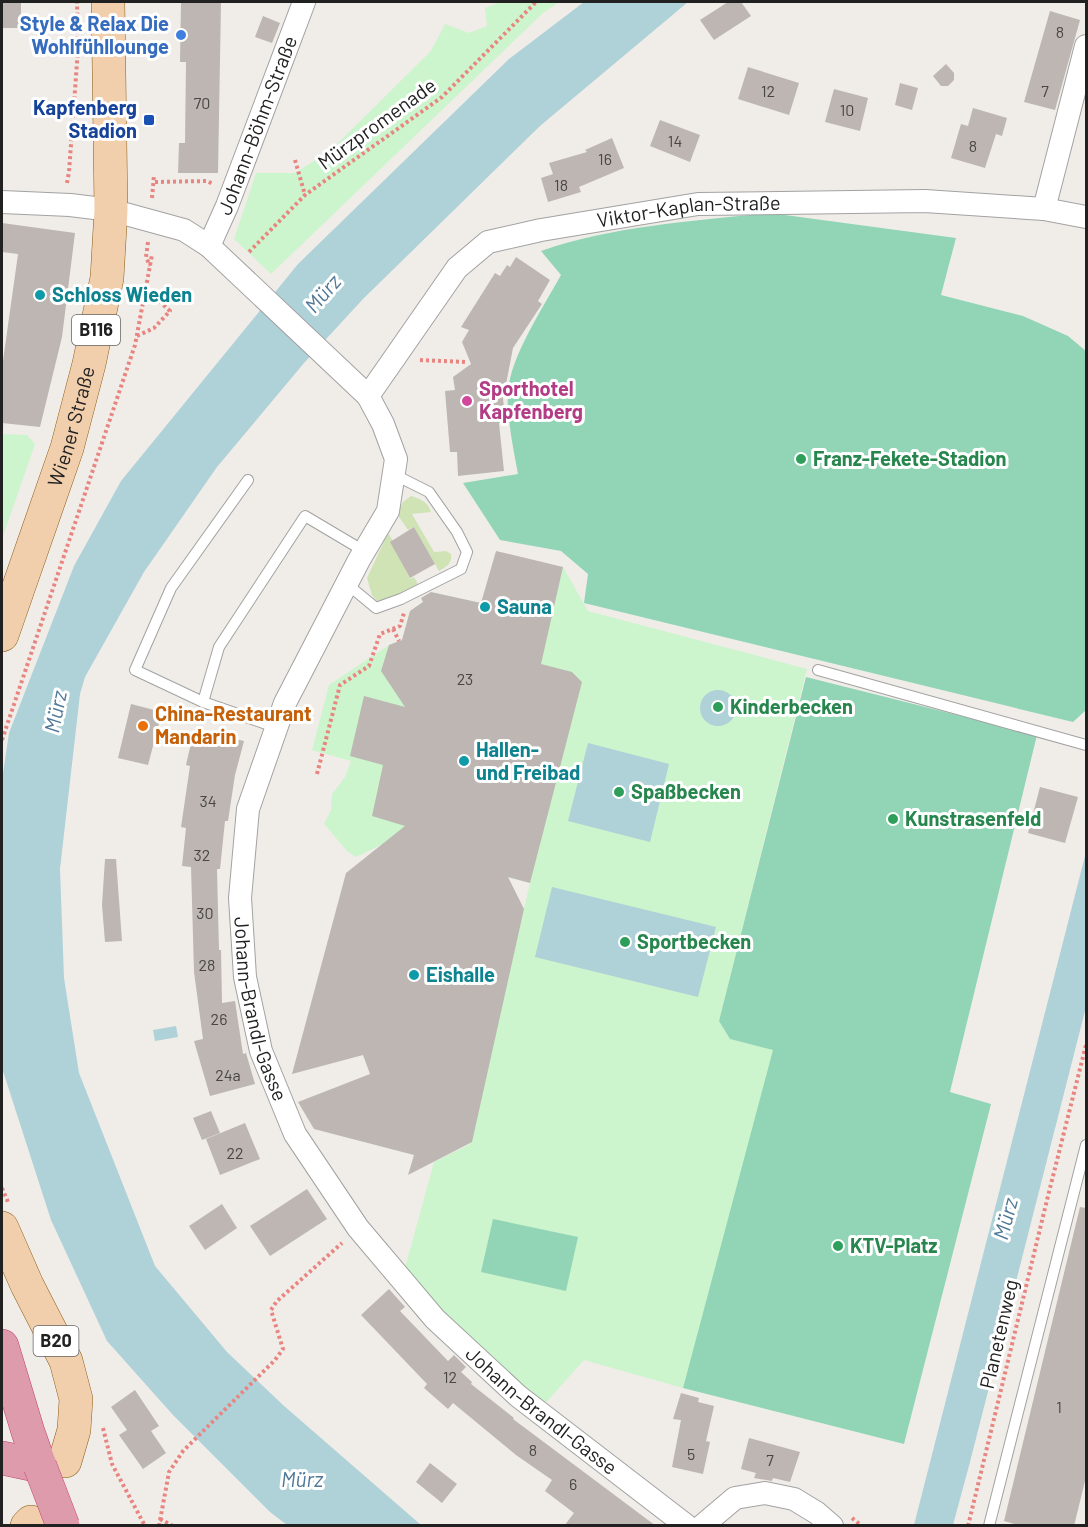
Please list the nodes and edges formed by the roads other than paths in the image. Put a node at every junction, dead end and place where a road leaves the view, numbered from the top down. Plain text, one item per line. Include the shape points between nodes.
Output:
1 (108, 2) edge
2 (304, 2) edge
3 (1086, 46) edge
4 (2, 202) edge
5 (1044, 209) junction
6 (111, 210) junction
7 (1086, 217) edge
8 (209, 246) junction
9 (368, 396) junction
10 (393, 474) junction
11 (248, 480) dead end
12 (364, 551) junction
13 (347, 584) junction
14 (2, 635) edge
15 (818, 670) dead end
16 (203, 702) junction
17 (275, 727) junction
18 (1086, 745) edge
19 (1086, 1145) edge
20 (2, 1228) edge
21 (2, 1346) edge
22 (2, 1458) edge
23 (53, 1464) junction
24 (40, 1524) edge
25 (687, 1526) edge
26 (702, 1526) edge
27 (832, 1526) edge
28 (989, 1526) edge

1 - 6 main road, Wiener Straße / B116
2 - 8 street, Johann-Böhm-Straße
3 - 5 street
4 - 6 street
5 - 7 street, Viktor-Kaplan-Straße
5 - 9 street, Viktor-Kaplan-Straße via 925,201 698,204 488,242 457,268
6 - 8 street via 184,230
6 - 14 main road, Wiener Straße / B116 via 107,278 84,385 67,448
8 - 9 street, Johann-Brandl-Gasse
9 - 10 street, Johann-Brandl-Gasse via 396,459
10 - 12 street, Johann-Brandl-Gasse via 388,511
10 - 13 lane via 429,492 467,552 461,569 376,608
11 - 16 lane via 171,588 135,670
12 - 13 street, Johann-Brandl-Gasse
12 - 16 lane via 305,516 219,647
13 - 17 street, Johann-Brandl-Gasse
15 - 18 lane
16 - 17 lane
17 - 25 street, Johann-Brandl-Gasse via 248,809 240,898 245,977 261,1051 295,1134 358,1228 435,1319 518,1396
19 - 28 lane
20 - 23 main road, B20 via 66,1361 76,1400 74,1430
21 - 23 highway via 28,1432
22 - 23 highway
23 - 24 highway, bridge
26 - 27 street via 735,1498 765,1493 794,1500

